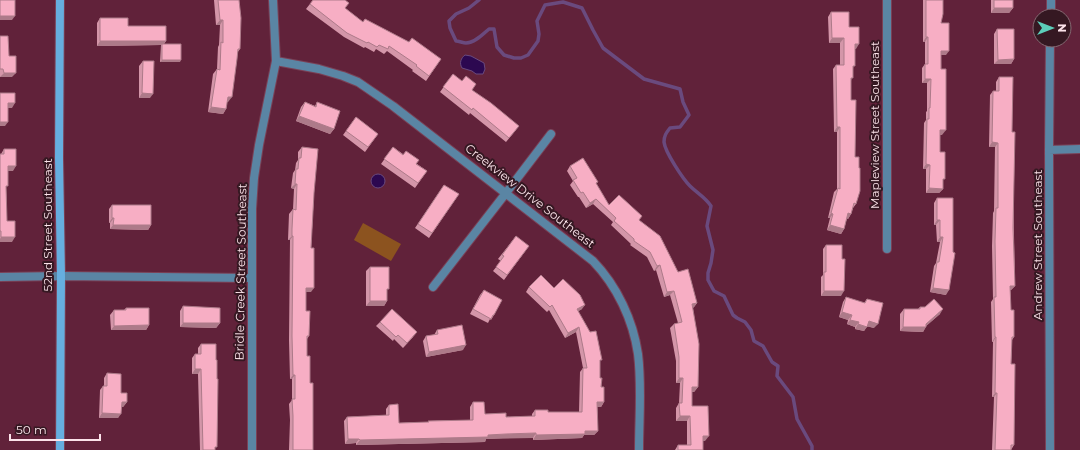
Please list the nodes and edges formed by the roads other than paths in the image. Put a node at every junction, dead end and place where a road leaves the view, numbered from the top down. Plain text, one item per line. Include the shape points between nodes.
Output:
1 (60, 0) edge
2 (273, 0) edge
3 (887, 0) edge
4 (1050, 48) edge
5 (276, 61) junction
6 (551, 134) dead end
7 (1080, 149) edge
8 (1049, 150) junction
9 (506, 193) junction
10 (887, 250) dead end
11 (60, 276) junction
12 (0, 277) edge
13 (251, 278) junction
14 (433, 288) dead end
15 (60, 450) edge
16 (252, 450) edge
17 (639, 450) edge
18 (1050, 450) edge

1 - 11 main road, 52nd Street Southeast
2 - 5 street, Bridle Creek Street Southeast
3 - 10 street, Mapleview Street Southeast
4 - 8 street, Andrew Street Southeast
5 - 9 street, Creekview Drive Southeast via 319,69 358,82
5 - 13 street, Bridle Creek Street Southeast via 254,178
6 - 9 street
7 - 8 street
8 - 18 street, Andrew Street Southeast
9 - 14 street
9 - 17 street, Creekview Drive Southeast via 593,261 604,273 621,302 638,356
11 - 12 street
11 - 13 street
11 - 15 main road, 52nd Street Southeast
13 - 16 street, Bridle Creek Street Southeast

